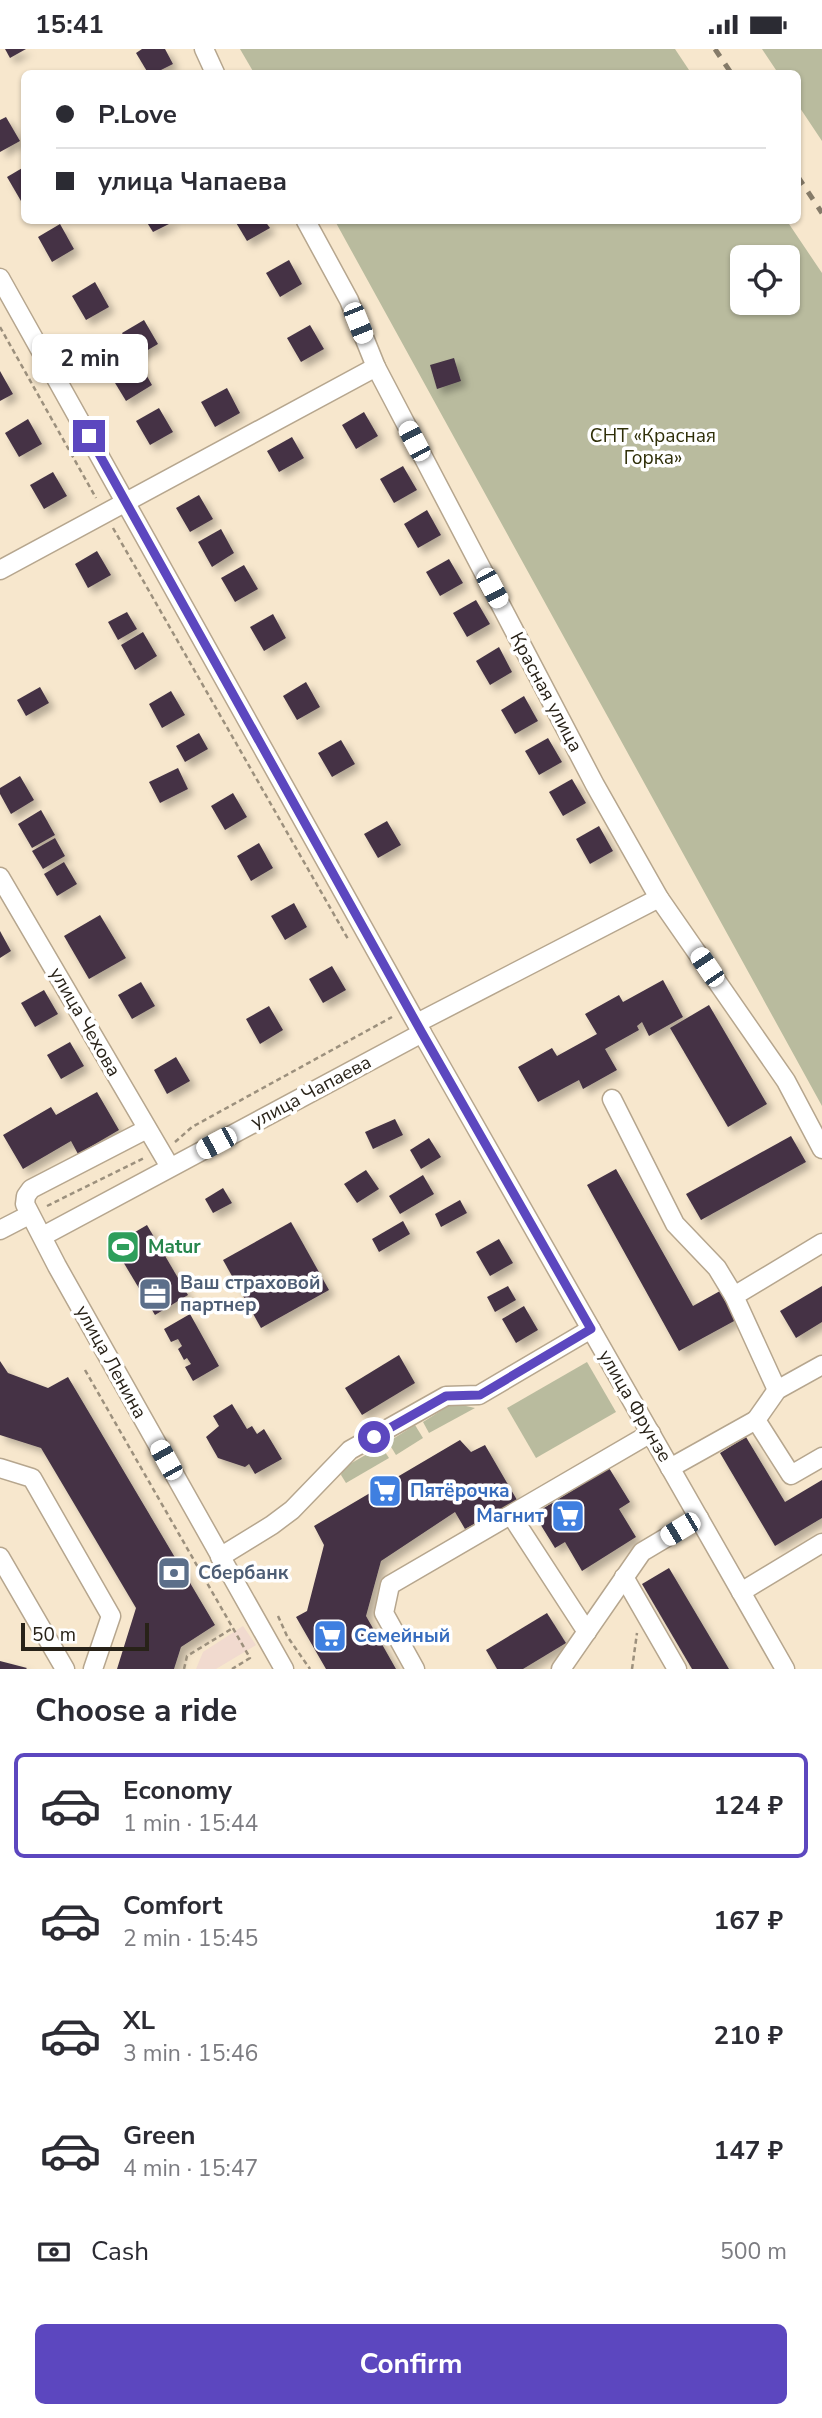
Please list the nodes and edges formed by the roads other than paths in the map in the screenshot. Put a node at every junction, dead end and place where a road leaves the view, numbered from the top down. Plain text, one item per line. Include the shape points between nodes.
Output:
1 (204, 49) edge
2 (214, 70) edge
3 (308, 224) edge
4 (0, 278) edge
5 (376, 367) junction
6 (127, 503) junction
7 (0, 570) edge
8 (0, 877) edge
9 (659, 898) junction
10 (420, 1028) junction
11 (612, 1099) dead end
12 (147, 1129) junction
13 (822, 1149) edge
14 (170, 1167) junction
15 (29, 1215) junction
16 (1, 1229) edge
17 (43, 1236) junction
18 (822, 1243) edge
19 (734, 1296) junction
20 (591, 1329) junction
21 (822, 1365) edge
22 (777, 1390) junction
23 (756, 1420) junction
24 (651, 1433) junction
25 (822, 1457) edge
26 (0, 1468) edge
27 (670, 1468) junction
28 (511, 1515) junction
29 (699, 1518) junction
30 (822, 1543) edge
31 (0, 1557) edge
32 (220, 1557) junction
33 (625, 1577) junction
34 (741, 1592) junction
35 (587, 1632) junction
36 (278, 1664) edge
37 (65, 1669) edge
38 (93, 1669) edge
39 (415, 1669) edge
40 (561, 1669) edge
41 (677, 1669) edge
42 (785, 1669) edge

1 - 2 street
3 - 5 street, Красная улица via 349,300
4 - 6 street
5 - 6 street
5 - 9 street, Красная улица
6 - 7 street
6 - 10 street
8 - 12 street, улица Чехова
9 - 10 street, улица Чапаева
9 - 13 street, Красная улица via 786,1081
10 - 14 street, улица Чапаева
10 - 20 street, улица Фрунзе
11 - 19 street via 675,1224 717,1268
12 - 14 street, улица Чехова
12 - 15 street via 31,1189 25,1204
14 - 17 street, улица Чапаева
15 - 16 street
15 - 17 street, улица Ленина
17 - 32 street, улица Ленина
18 - 19 street
19 - 22 street
20 - 24 street, улица Фрунзе
20 - 32 street via 480,1395 446,1396 350,1450 292,1510
21 - 22 street
22 - 23 street
23 - 25 street via 791,1475
23 - 27 street
24 - 27 street, улица Фрунзе
24 - 28 street
26 - 38 street via 33,1478 111,1616
27 - 29 street, улица Фрунзе
28 - 35 street
28 - 39 street via 390,1585 384,1613
29 - 33 street via 642,1552
29 - 34 street, улица Фрунзе
30 - 34 street
31 - 37 street
32 - 36 street, улица Ленина
33 - 35 street
33 - 41 street
34 - 42 street, улица Фрунзе
35 - 40 street

